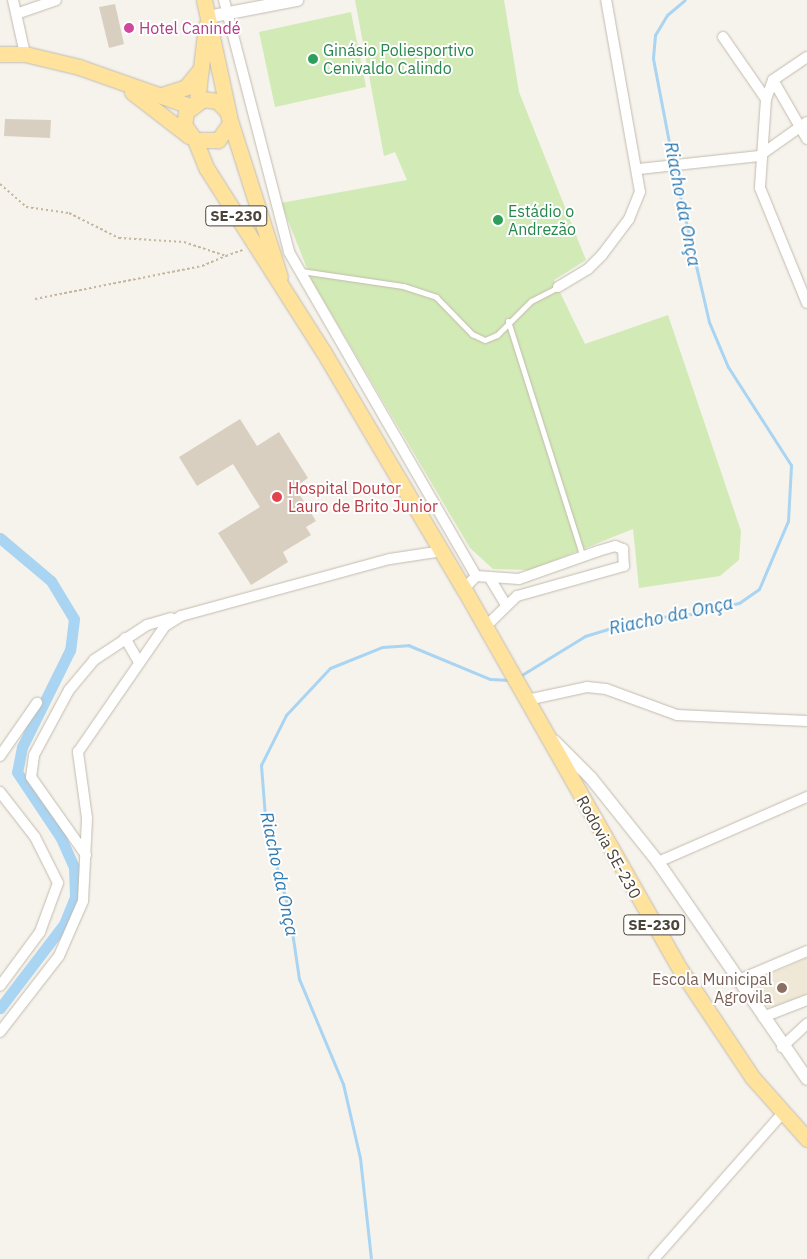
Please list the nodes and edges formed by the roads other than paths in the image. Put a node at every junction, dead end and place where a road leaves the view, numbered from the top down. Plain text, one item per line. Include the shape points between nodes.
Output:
1 (13, 0) edge
2 (56, 0) edge
3 (204, 0) edge
4 (297, 0) edge
5 (606, 0) edge
6 (283, 1) edge
7 (225, 6) edge
8 (19, 13) junction
9 (208, 17) junction
10 (723, 37) dead end
11 (0, 54) edge
12 (25, 54) junction
13 (807, 57) edge
14 (202, 64) junction
15 (773, 80) junction
16 (125, 86) junction
17 (156, 96) junction
18 (766, 99) junction
19 (193, 103) junction
20 (229, 121) junction
21 (804, 124) edge
22 (192, 138) junction
23 (807, 139) edge
24 (759, 156) junction
25 (639, 170) junction
26 (289, 252) junction
27 (273, 253) junction
28 (300, 271) junction
29 (283, 288) junction
30 (558, 288) joint
31 (807, 304) edge
32 (508, 321) junction
33 (442, 551) junction
34 (583, 557) junction
35 (476, 576) junction
36 (491, 580) junction
37 (464, 589) junction
38 (506, 605) junction
39 (181, 616) junction
40 (485, 627) junction
41 (125, 638) junction
42 (139, 662) junction
43 (525, 698) junction
44 (37, 703) dead end
45 (807, 721) edge
46 (544, 732) junction
47 (0, 756) edge
48 (0, 792) edge
49 (807, 797) edge
50 (86, 855) junction
51 (658, 862) junction
52 (807, 951) edge
53 (736, 981) junction
54 (0, 986) edge
55 (807, 1000) edge
56 (762, 1017) junction
57 (807, 1024) edge
58 (0, 1032) edge
59 (782, 1046) junction
60 (807, 1079) edge
61 (782, 1114) junction
62 (807, 1139) edge
63 (654, 1259) edge

1 - 8 street
2 - 8 street
3 - 9 main road
4 - 6 street
5 - 25 street
6 - 7 street
7 - 9 street
7 - 26 street
8 - 12 street
9 - 14 main road
9 - 20 main road
10 - 18 street
11 - 12 main road, SE-230
12 - 16 main road, SE-230 via 79,67
13 - 15 street
14 - 17 main road via 186,87
14 - 19 main road
15 - 18 street
15 - 21 street
16 - 17 main road, SE-230
16 - 22 main road, SE-230
17 - 19 main road, SE-230
18 - 24 street
19 - 20 main road, SE-230 via 217,101
19 - 22 main road, SE-230 via 184,125
20 - 22 main road via 218,140
20 - 27 main road, SE-230
21 - 23 street
21 - 24 street
22 - 29 main road, SE-230 via 254,246
24 - 25 street
24 - 31 street via 766,207
25 - 30 street via 640,192 629,219 588,270
26 - 27 street
26 - 28 street
27 - 29 main road, SE-230
28 - 32 lane via 403,286 436,297 472,334 485,340 497,335
28 - 35 street
29 - 33 main road, SE-230
30 - 32 lane
32 - 34 lane
33 - 37 main road, SE-230
33 - 39 street via 390,559
34 - 36 street via 519,579
34 - 38 street via 620,546 625,562 620,568 544,586
35 - 36 street
35 - 37 street
36 - 38 street
37 - 40 main road, SE-230
38 - 40 street
39 - 41 street via 147,625
39 - 42 street via 165,626
40 - 43 main road, SE-230
41 - 42 street
41 - 50 street via 94,660 69,690 31,768 39,792
42 - 50 street via 78,752
43 - 45 street via 587,687 606,689 677,715
43 - 46 main road, Rodovia SE-230 / SE-230
44 - 47 street
46 - 51 street via 591,778
46 - 61 main road, Rodovia SE-230 / SE-230 via 680,969
48 - 54 street via 35,837 58,883 40,932
49 - 51 street
50 - 58 street via 83,901 72,933
51 - 53 street
52 - 53 street
53 - 56 street
55 - 56 street
56 - 59 street
57 - 59 street
59 - 60 street
61 - 62 main road, Rodovia SE-230 / SE-230
61 - 63 street

